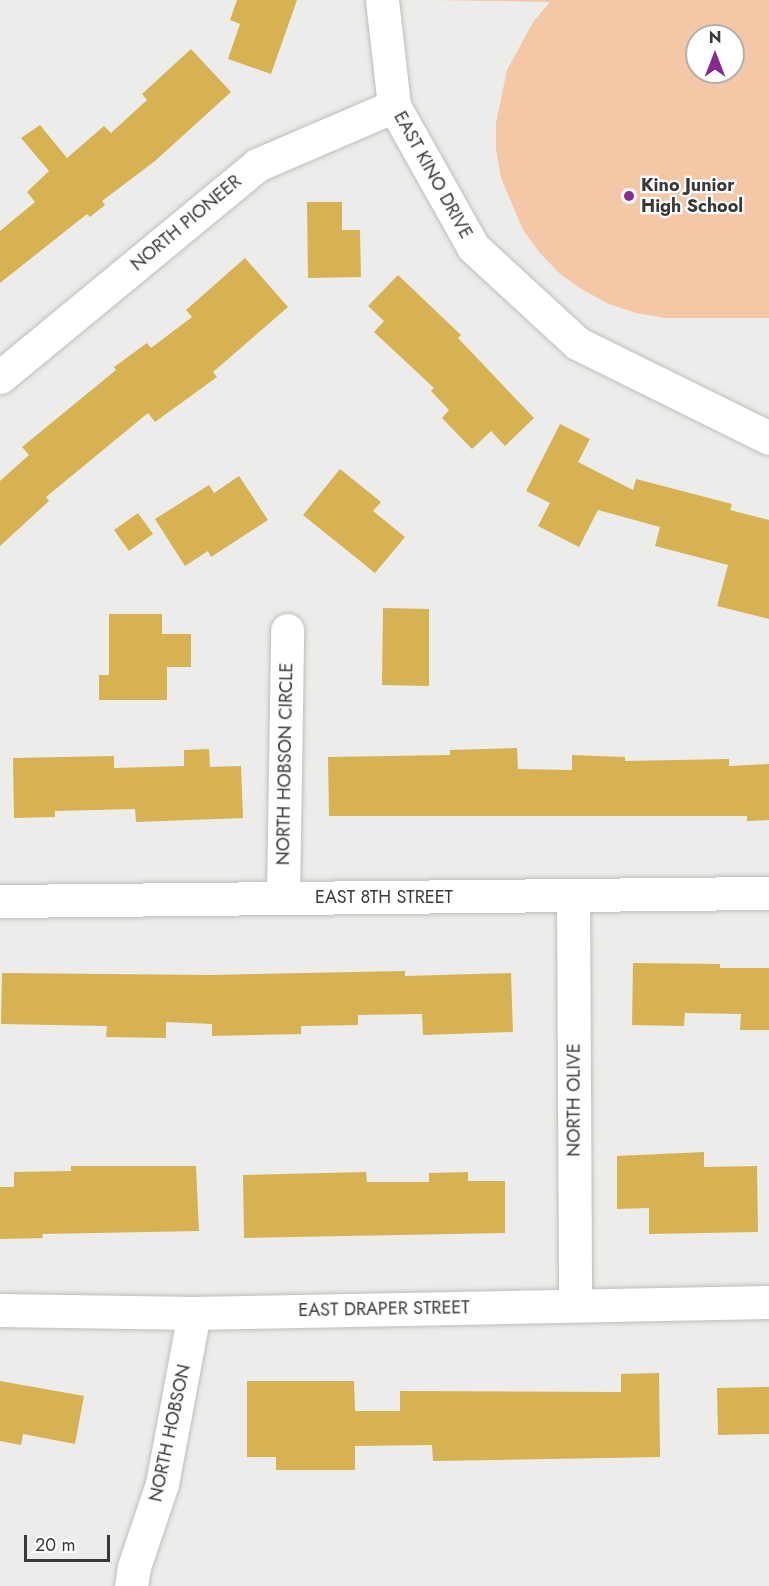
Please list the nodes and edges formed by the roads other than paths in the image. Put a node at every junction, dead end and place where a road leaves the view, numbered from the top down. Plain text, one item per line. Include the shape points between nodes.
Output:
1 (382, 0) edge
2 (394, 106) junction
3 (0, 377) edge
4 (769, 438) edge
5 (288, 630) dead end
6 (769, 893) edge
7 (573, 895) junction
8 (284, 898) junction
9 (0, 901) edge
10 (769, 1302) edge
11 (575, 1304) junction
12 (0, 1310) edge
13 (195, 1313) junction
14 (131, 1586) edge

1 - 2 street, EAST KINO DRIVE
2 - 3 street, NORTH PIONEER via 257,165
2 - 4 street, EAST KINO DRIVE via 474,247 576,343
5 - 8 street, NORTH HOBSON CIRCLE
6 - 7 street, EAST 8TH STREET
7 - 8 street, EAST 8TH STREET
7 - 11 street, NORTH OLIVE
8 - 9 street, EAST 8TH STREET
10 - 11 street, EAST DRAPER STREET
11 - 13 street, EAST DRAPER STREET
12 - 13 street, EAST DRAPER STREET
13 - 14 street, NORTH HOBSON via 162,1484

